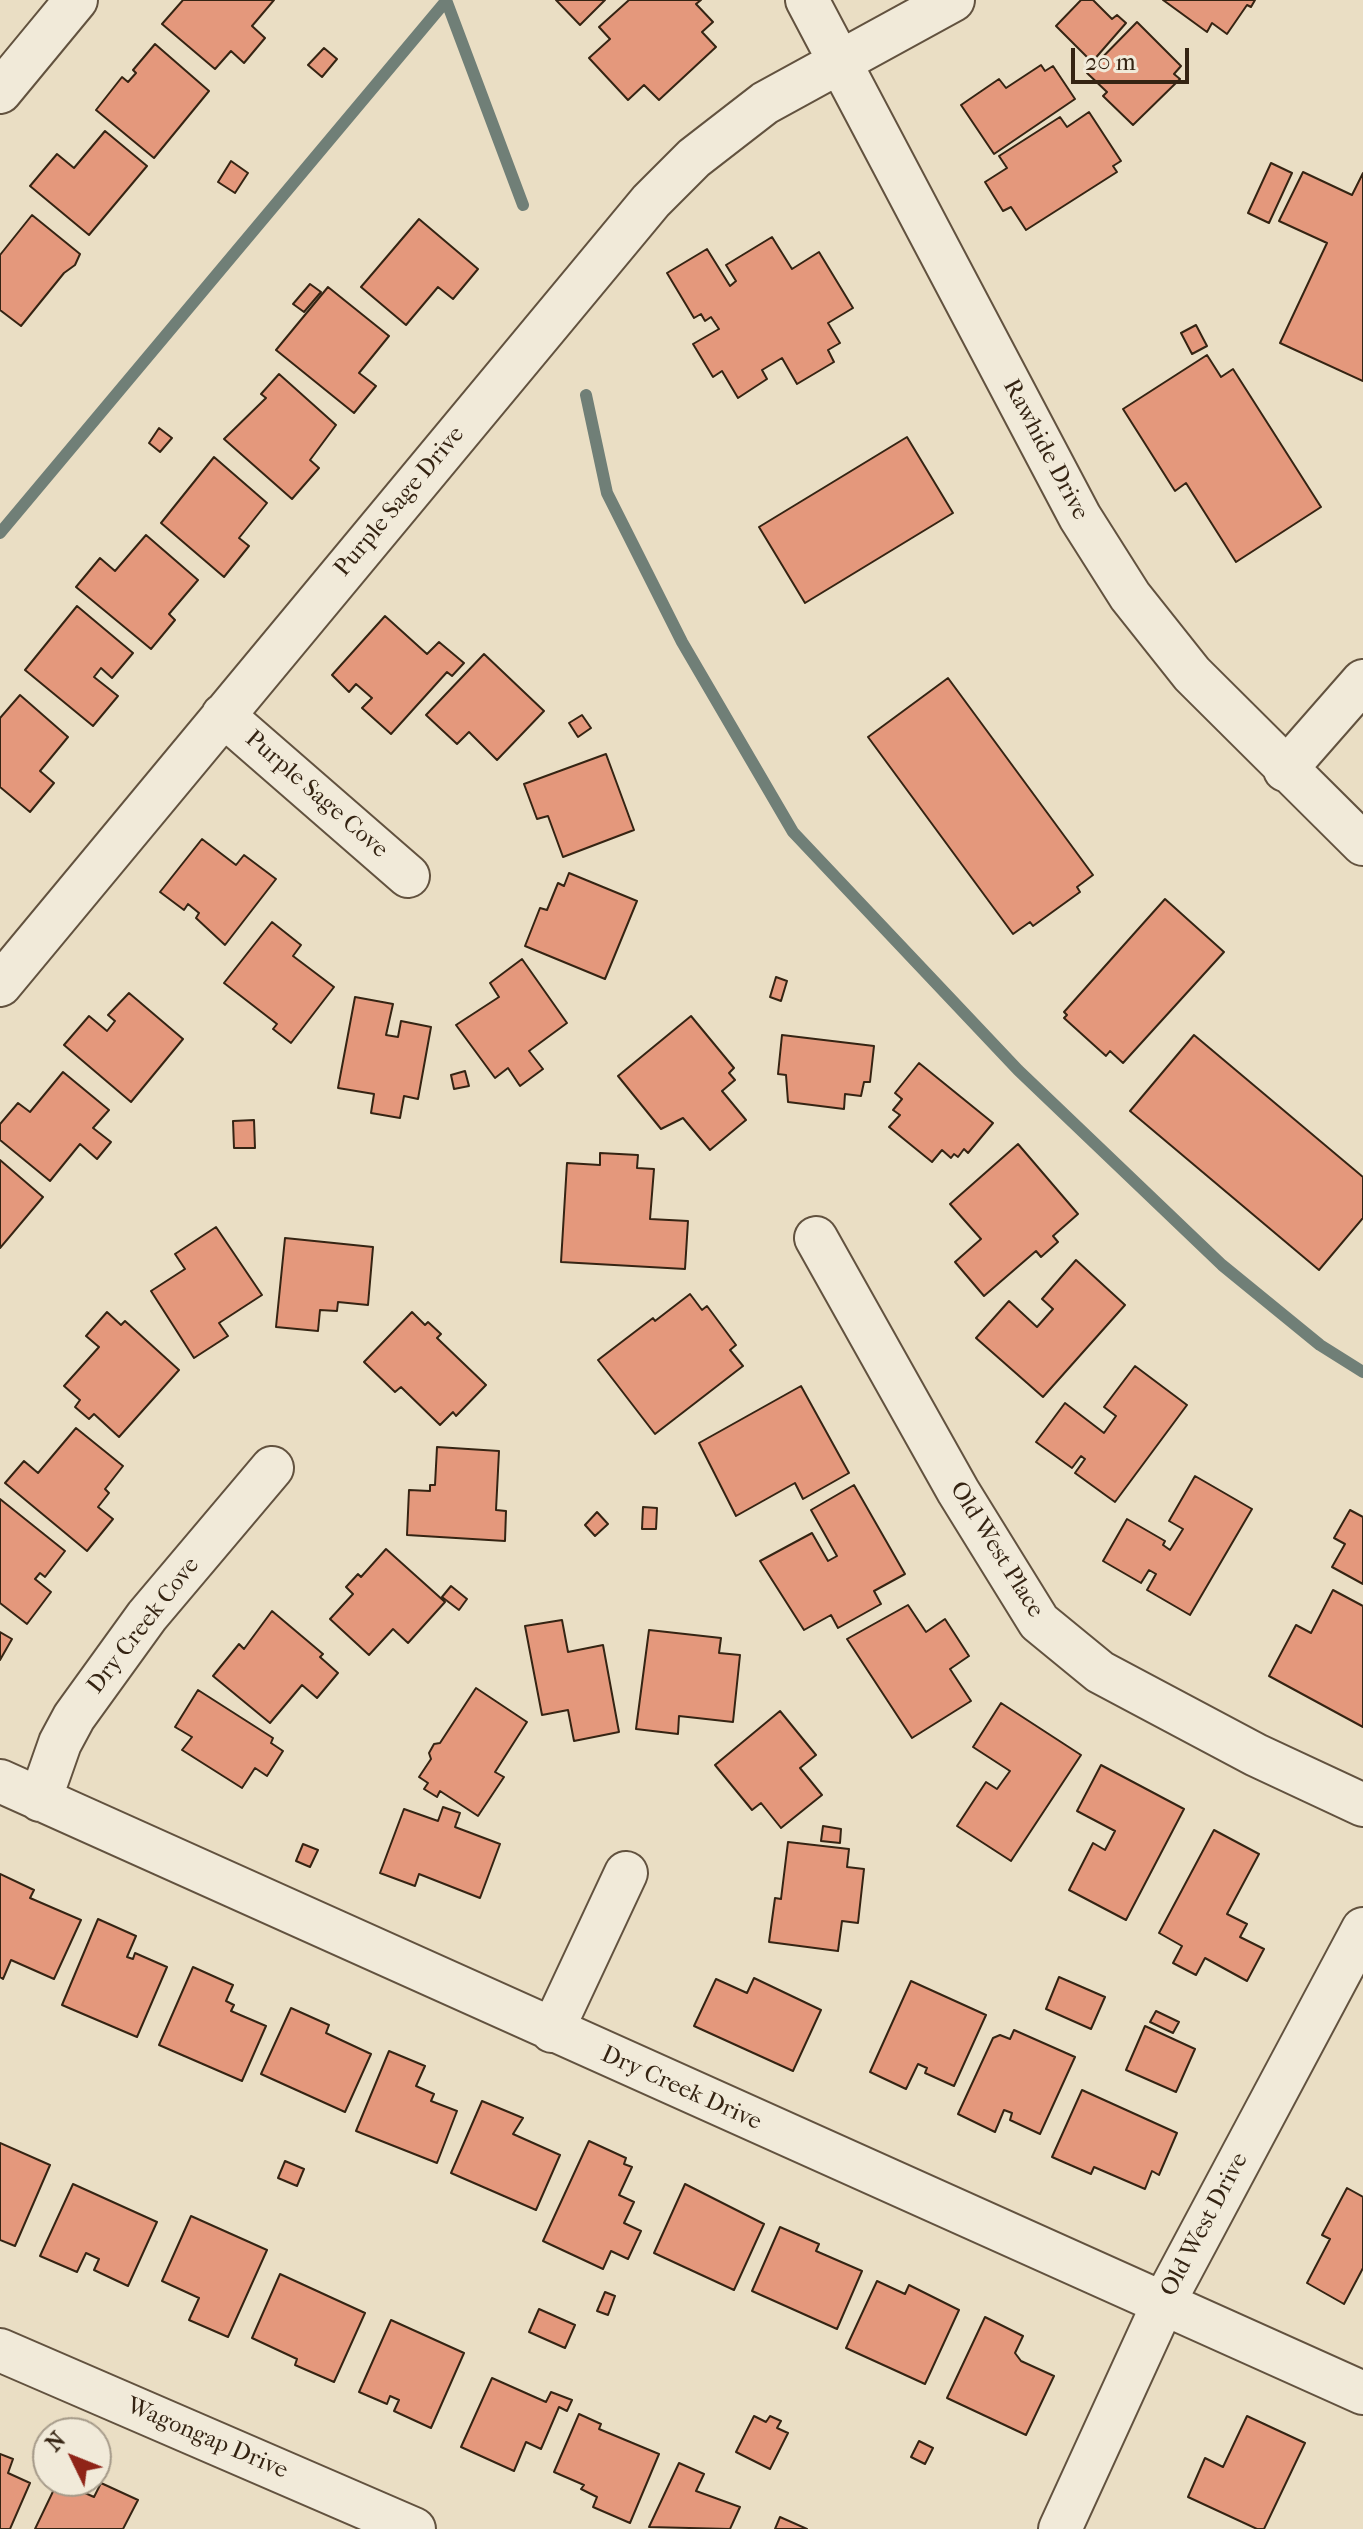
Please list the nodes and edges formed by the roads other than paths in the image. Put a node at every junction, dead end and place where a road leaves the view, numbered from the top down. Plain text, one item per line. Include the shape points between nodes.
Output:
1 (76, 0) edge
2 (807, 0) edge
3 (953, 0) edge
4 (839, 62) junction
5 (0, 92) edge
6 (1363, 681) edge
7 (223, 715) junction
8 (1285, 770) junction
9 (1363, 844) edge
10 (408, 876) dead end
11 (0, 985) edge
12 (816, 1238) dead end
13 (272, 1468) dead end
14 (0, 1781) edge
15 (40, 1800) junction
16 (1363, 1805) edge
17 (626, 1873) dead end
18 (1363, 1929) edge
19 (552, 2031) junction
20 (1164, 2302) junction
21 (0, 2350) edge
22 (1363, 2393) edge
23 (414, 2529) edge
24 (1060, 2529) edge

1 - 5 street
2 - 4 street, Rawhide Drive
3 - 4 street, Purple Sage Drive
4 - 7 street, Purple Sage Drive via 765,103 694,158 651,201
4 - 8 street, Rawhide Drive via 1080,517 1130,596 1192,674
6 - 8 street
7 - 10 street, Purple Sage Cove
7 - 11 street, Purple Sage Drive
8 - 9 street, Rawhide Drive
12 - 16 street, Old West Place via 958,1491 1039,1622 1100,1672
13 - 15 street, Dry Creek Cove via 147,1616 74,1717
14 - 15 street, Dry Creek Drive
15 - 19 street, Dry Creek Drive
17 - 19 street
18 - 20 street, Old West Drive
19 - 20 street, Dry Creek Drive
20 - 22 street, Dry Creek Drive
20 - 24 street, Old West Drive
21 - 23 street, Wagongap Drive

